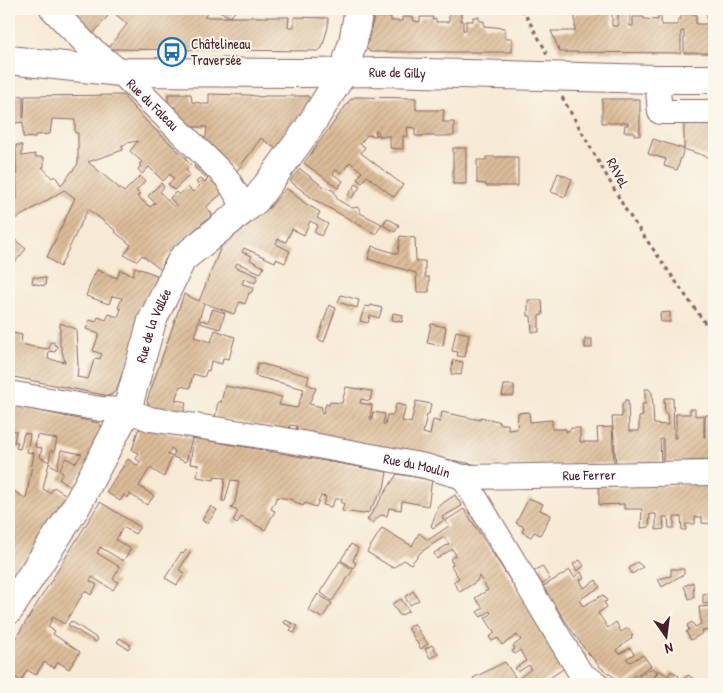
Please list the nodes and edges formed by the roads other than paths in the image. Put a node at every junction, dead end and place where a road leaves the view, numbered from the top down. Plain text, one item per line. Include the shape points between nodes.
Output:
1 (52, 9) edge
2 (359, 9) edge
3 (9, 48) edge
4 (9, 60) edge
5 (80, 69) junction
6 (120, 72) junction
7 (343, 73) junction
8 (657, 79) junction
9 (714, 79) edge
10 (714, 112) edge
11 (245, 208) junction
12 (9, 393) edge
13 (127, 410) junction
14 (714, 473) edge
15 (463, 477) junction
16 (9, 610) edge
17 (581, 681) edge

1 - 6 street, Rue du Faleau via 87,45
2 - 7 main road, Rue de la Vallée
3 - 5 main road
4 - 5 main road
5 - 6 main road, Rue de Gilly
6 - 7 main road, Rue de Gilly
6 - 11 street, Rue du Faleau via 226,177
7 - 8 main road, Rue de Gilly
7 - 11 main road, Rue de la Vallée via 256,200
8 - 9 main road, Rue de Gilly
8 - 10 street via 660,112
11 - 13 main road, Rue de la Vallée via 182,259 152,321
12 - 13 street via 101,409
13 - 15 street, Rue du Moulin via 150,420 290,441 425,466
13 - 16 main road, Rue de la Vallée via 76,506
14 - 15 street, Rue Ferrer
15 - 17 street, Rue du Moulin

